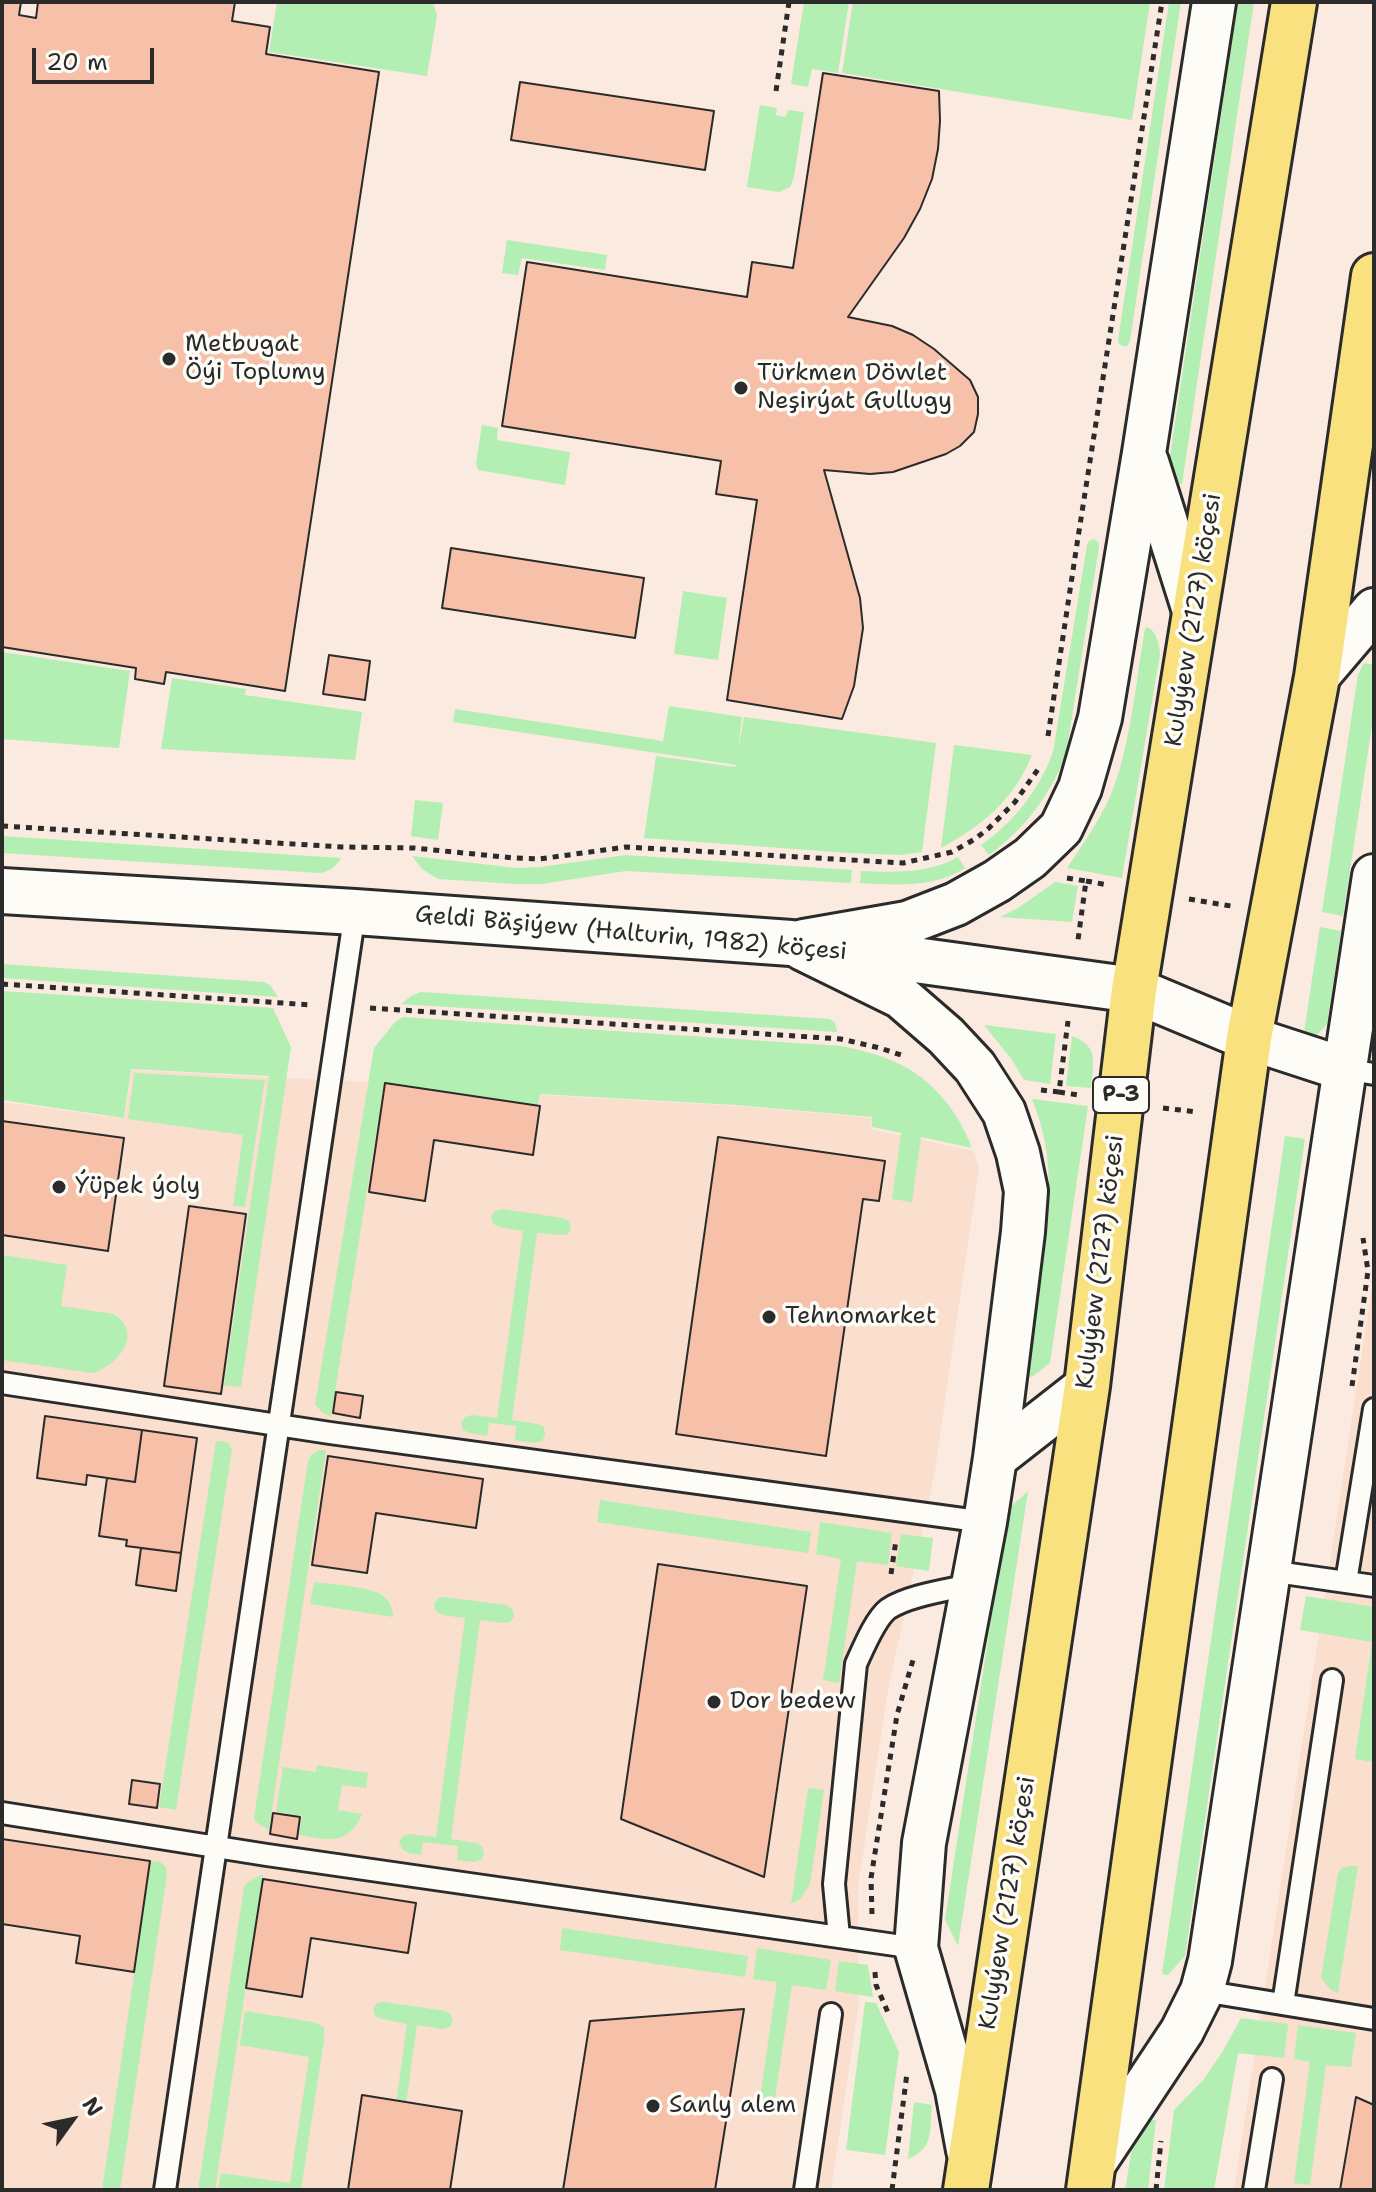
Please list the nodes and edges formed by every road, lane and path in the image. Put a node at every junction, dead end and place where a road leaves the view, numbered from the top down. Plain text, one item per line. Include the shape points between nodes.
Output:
1 (789, 2) edge
2 (1162, 2) edge
3 (1214, 2) edge
4 (1294, 2) edge
5 (776, 91) dead end
6 (1374, 276) edge
7 (1144, 453) junction
8 (1374, 610) edge
9 (1195, 614) junction
10 (1317, 677) junction
11 (1048, 739) dead end
12 (1046, 754) dead end
13 (2, 826) edge
14 (1374, 876) edge
15 (1086, 881) dead end
16 (2, 891) edge
17 (1150, 892) junction
18 (355, 912) junction
19 (1273, 914) junction
20 (1370, 931) edge
21 (791, 943) junction
22 (2, 984) edge
23 (1134, 990) junction
24 (341, 1007) junction
25 (1249, 1038) junction
26 (912, 1062) dead end
27 (1359, 1072) edge
28 (2, 1383) edge
29 (1087, 1386) junction
30 (1374, 1409) edge
31 (280, 1426) junction
32 (995, 1458) junction
33 (900, 1511) junction
34 (985, 1522) junction
35 (1269, 1571) junction
36 (1346, 1582) junction
37 (974, 1584) junction
38 (1374, 1586) edge
39 (887, 1610) junction
40 (914, 1657) dead end
41 (1332, 1680) dead end
42 (2, 1813) edge
43 (216, 1848) junction
44 (839, 1937) junction
45 (873, 1942) junction
46 (916, 1948) junction
47 (1202, 1991) junction
48 (1283, 2004) junction
49 (831, 2014) dead end
50 (1374, 2019) edge
51 (894, 2025) dead end
52 (907, 2067) dead end
53 (1272, 2079) dead end
54 (968, 2174) edge
55 (1091, 2178) edge
56 (165, 2190) edge
57 (805, 2190) edge
58 (892, 2190) edge
59 (1254, 2190) edge

1 - 5 path
2 - 11 path
3 - 7 street
4 - 9 highway, Kulyýew (2127) köçesi / P-3
6 - 10 highway
7 - 9 street
7 - 21 street via 1100,718 1080,788 1061,828 1030,858 956,904 907,923
8 - 10 street
9 - 17 highway, Kulyýew (2127) köçesi / P-3
10 - 19 highway
12 - 13 path via 1022,793 982,834 952,852 903,863 626,847 514,858
14 - 20 street
15 - 17 path
16 - 18 street, Geldi Bäşiýew (Halturin, 1982) köçesi
17 - 19 path
17 - 23 highway, Kulyýew (2127) köçesi / P-3
18 - 21 street, Geldi Bäşiýew (Halturin, 1982) köçesi
18 - 24 lane
19 - 25 highway
20 - 27 street
21 - 23 street, Geldi Bäşiýew (Halturin, 1982) köçesi
21 - 32 street via 901,997 975,1067 1004,1112 1026,1191
22 - 24 path
23 - 25 street, Geldi Bäşiýew (Halturin, 1982) köçesi
23 - 29 highway, Kulyýew (2127) köçesi / P-3
24 - 26 path via 841,1039
24 - 31 lane
25 - 27 street
25 - 55 highway
27 - 35 street
28 - 31 lane
29 - 32 street
29 - 54 highway, Kulyýew (2127) köçesi / P-3
30 - 36 lane
31 - 33 lane
31 - 43 lane
32 - 34 street
33 - 34 lane
33 - 39 path
34 - 37 street
35 - 36 lane
35 - 47 street
36 - 38 lane
37 - 39 lane via 921,1595
37 - 46 street via 924,1843
39 - 44 lane via 856,1664 834,1884
40 - 45 path via 897,1715 871,1878
41 - 48 lane
42 - 43 lane
43 - 44 lane
43 - 56 lane
44 - 45 lane
45 - 46 lane
45 - 51 path via 876,1985
46 - 54 street via 957,2090
47 - 48 lane
47 - 55 street
48 - 50 lane
49 - 57 lane
52 - 58 path
53 - 59 lane

